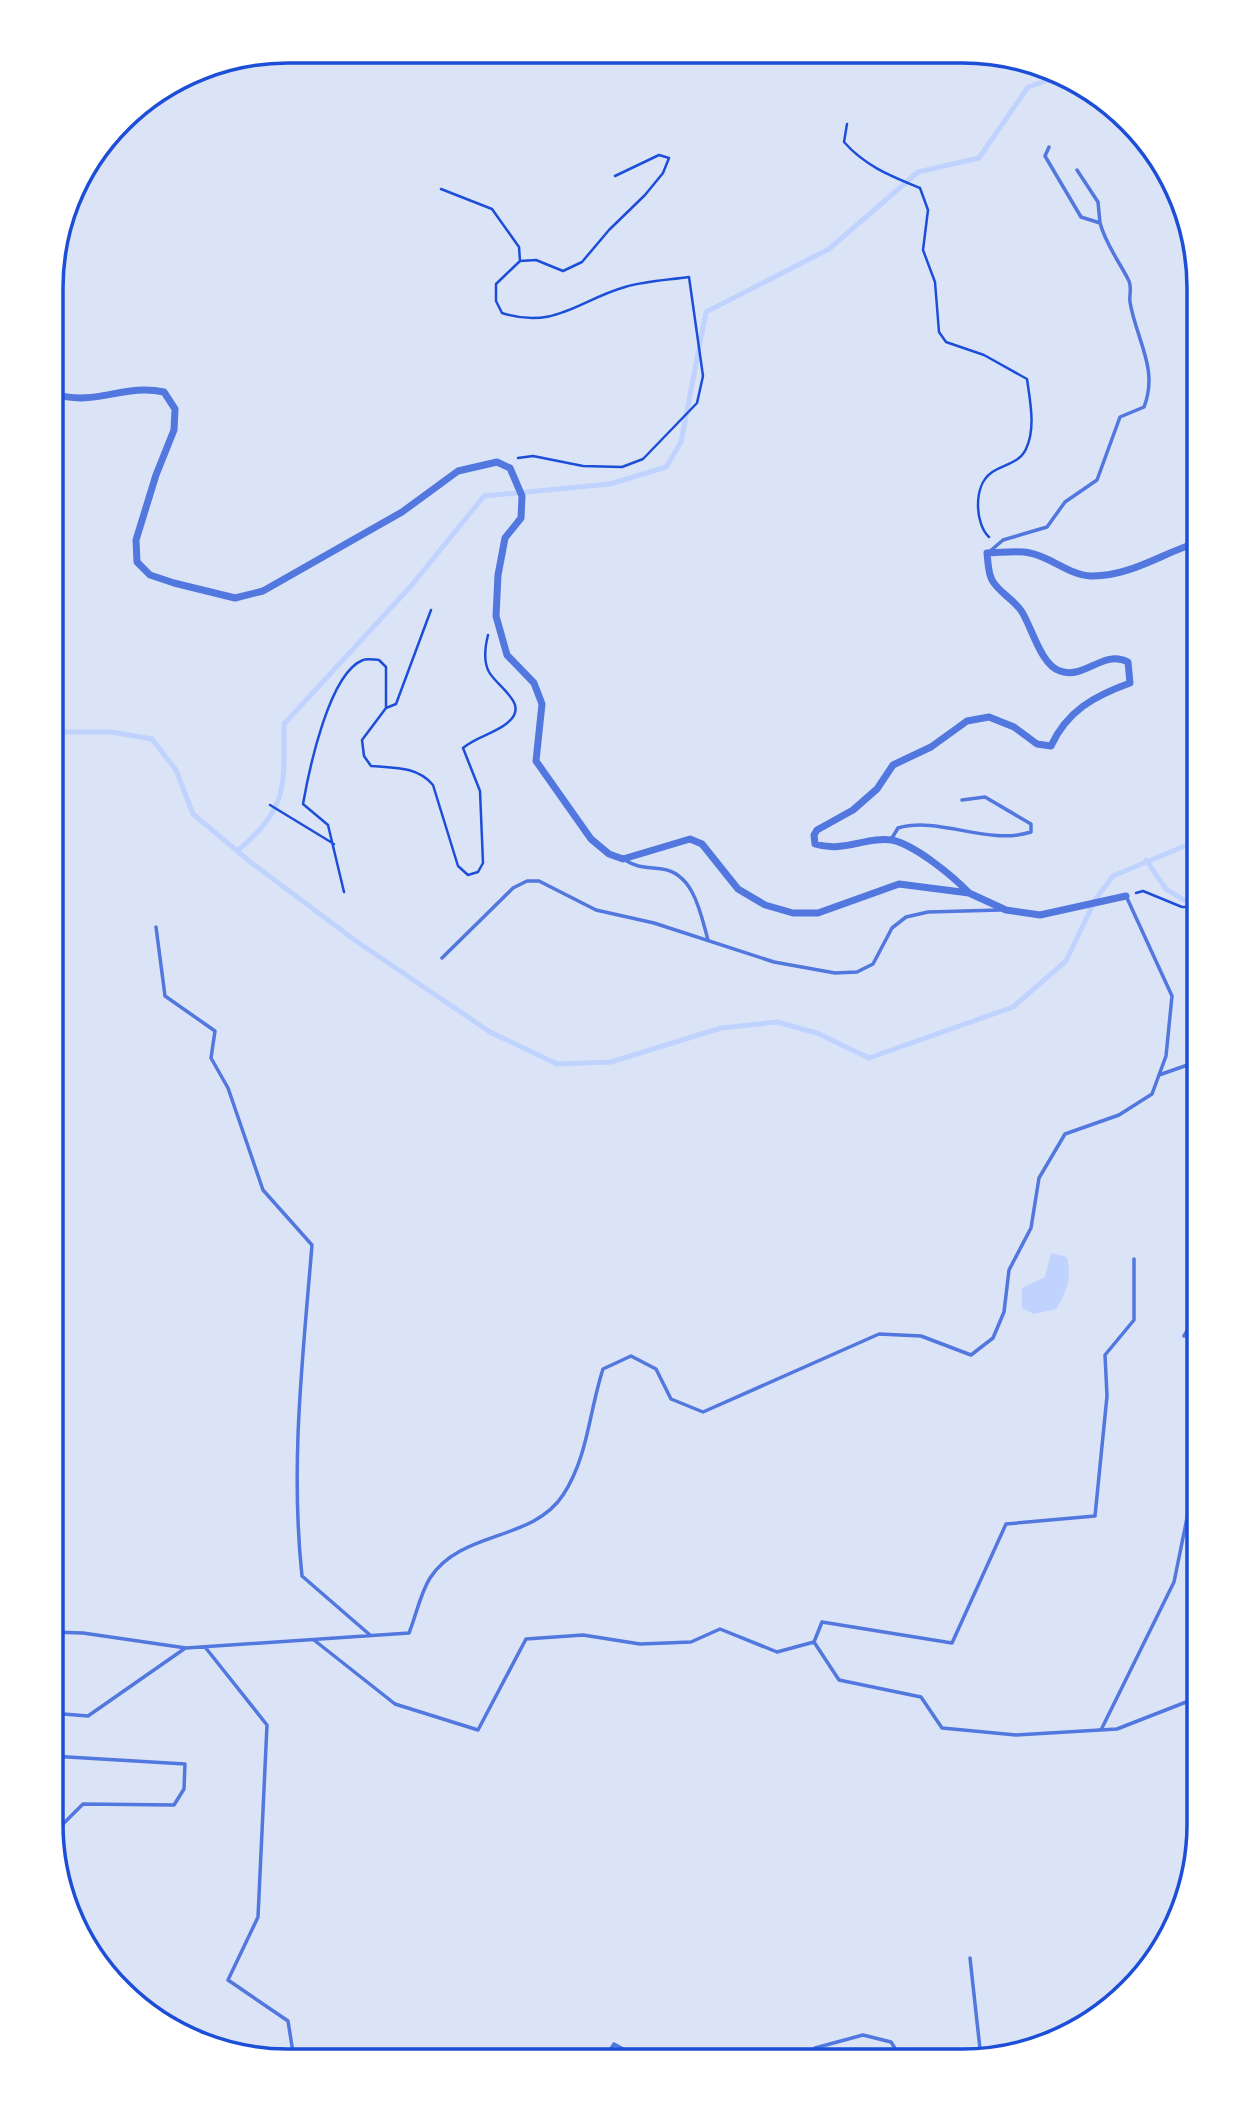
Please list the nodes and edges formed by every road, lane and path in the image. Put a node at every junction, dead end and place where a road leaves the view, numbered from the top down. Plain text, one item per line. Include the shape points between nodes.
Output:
1 (847, 124) dead end
2 (1049, 147) dead end
3 (1077, 170) dead end
4 (615, 176) dead end
5 (441, 190) dead end
6 (1100, 223) junction
7 (520, 261) junction
8 (63, 396) edge
9 (497, 462) junction
10 (1003, 540) junction
11 (1187, 545) edge
12 (987, 553) junction
13 (431, 610) dead end
14 (496, 615) junction
15 (386, 708) junction
16 (962, 800) dead end
17 (270, 805) dead end
18 (891, 840) junction
19 (334, 844) junction
20 (623, 859) junction
21 (344, 892) dead end
22 (969, 893) junction
23 (1126, 896) junction
24 (1187, 907) edge
25 (1006, 910) junction
26 (156, 927) dead end
27 (708, 940) junction
28 (442, 958) dead end
29 (1187, 1065) edge
30 (1159, 1074) junction
31 (1134, 1259) dead end
32 (1187, 1331) edge
33 (1184, 1336) dead end
34 (1187, 1518) edge
35 (63, 1632) edge
36 (372, 1636) junction
37 (312, 1639) junction
38 (814, 1642) junction
39 (205, 1647) junction
40 (186, 1648) junction
41 (1187, 1702) edge
42 (63, 1714) edge
43 (1101, 1730) junction
44 (63, 1757) edge
45 (63, 1824) edge
46 (970, 1958) dead end
47 (980, 2048) edge
48 (292, 2049) edge
49 (814, 2049) edge
50 (895, 2049) edge

1 - 10 path via 844,142 856,156 920,188 928,209 923,250 935,282 939,332 946,342 984,355 1027,379 1032,423 1026,449 1017,460 989,474 979,494 978,522 988,537
2 - 6 lane via 1045,156 1081,217
3 - 6 lane via 1098,202
4 - 7 path via 659,155 669,159 645,195 582,262 563,271 536,260
5 - 7 path via 492,209 519,247
6 - 10 lane via 1115,261 1131,284 1130,301 1151,372 1150,392 1144,407 1120,417 1097,480 1065,502 1047,527
7 - 9 path via 496,284 496,301 502,313 521,319 563,315 624,287 689,277 703,376 697,403 643,459 622,467 583,466 533,456
8 - 9 street via 80,400 144,388 164,392 175,409 174,430 136,540 137,562 150,575 235,598 262,591 402,512 458,471
9 - 14 street via 510,468 522,496 521,518 505,538
10 - 12 lane
11 - 12 street via 1144,565 1091,576 1031,553
12 - 18 street via 992,580 1021,609 1049,663 1060,671 1077,673 1119,658 1128,662 1129,683 1100,694 1061,724 1051,746 1037,744 1014,727 989,718 967,721 932,747 893,765 877,789 814,835 815,845 829,849
13 - 15 path via 396,704
14 - 15 path via 484,652 489,671 515,703 514,717 506,725 463,748 480,791 483,863 478,872 468,874 458,866 428,779 412,770 371,766 363,756 362,740
14 - 20 street via 507,655 534,683 542,704 536,761 591,839
15 - 19 path via 386,667 379,660 363,659 348,671 334,694 303,804 328,825
16 - 18 lane via 985,797 1022,816 1031,824 1031,832 990,836 913,824 898,828
17 - 19 path
18 - 22 street via 944,868
19 - 21 path
20 - 22 street via 690,839 702,844 738,889 765,905 793,913 818,913 899,884
20 - 27 lane via 636,867 666,869 681,876 697,902
22 - 25 street
23 - 24 path via 1143,891
23 - 25 street via 1040,915
23 - 30 lane via 1171,996 1166,1056
25 - 27 lane via 906,917 892,928 873,964 857,972 835,973 774,962
26 - 36 lane via 165,996 215,1031 211,1058 228,1088 263,1190 312,1245 298,1419 302,1576
27 - 28 lane via 596,910 539,881 527,881 513,888
29 - 30 lane
30 - 36 lane via 1152,1094 1119,1115 1065,1134 1039,1178 1031,1228 1009,1270 1004,1312 993,1338 971,1355 921,1336 879,1334 703,1412 671,1399 656,1369 631,1356 603,1369 584,1454 562,1497 531,1525 481,1541 447,1560 430,1578 409,1633
31 - 38 lane via 1134,1320 1105,1355 1107,1396 1095,1516 1006,1524 952,1643 822,1622
32 - 33 lane
34 - 43 lane via 1174,1582
35 - 40 lane
36 - 37 lane
37 - 38 lane via 396,1704 478,1730 526,1639 583,1636 640,1644 691,1642 720,1629 777,1653
37 - 39 lane
38 - 43 lane via 839,1680 921,1697 942,1728 1016,1735
39 - 40 lane
39 - 48 lane via 267,1724 258,1917 228,1980 288,2021
40 - 42 lane via 88,1716
41 - 43 lane via 1117,1729
44 - 45 lane via 185,1764 184,1789 174,1805 83,1804
46 - 47 lane
49 - 50 lane via 863,2035 891,2042

